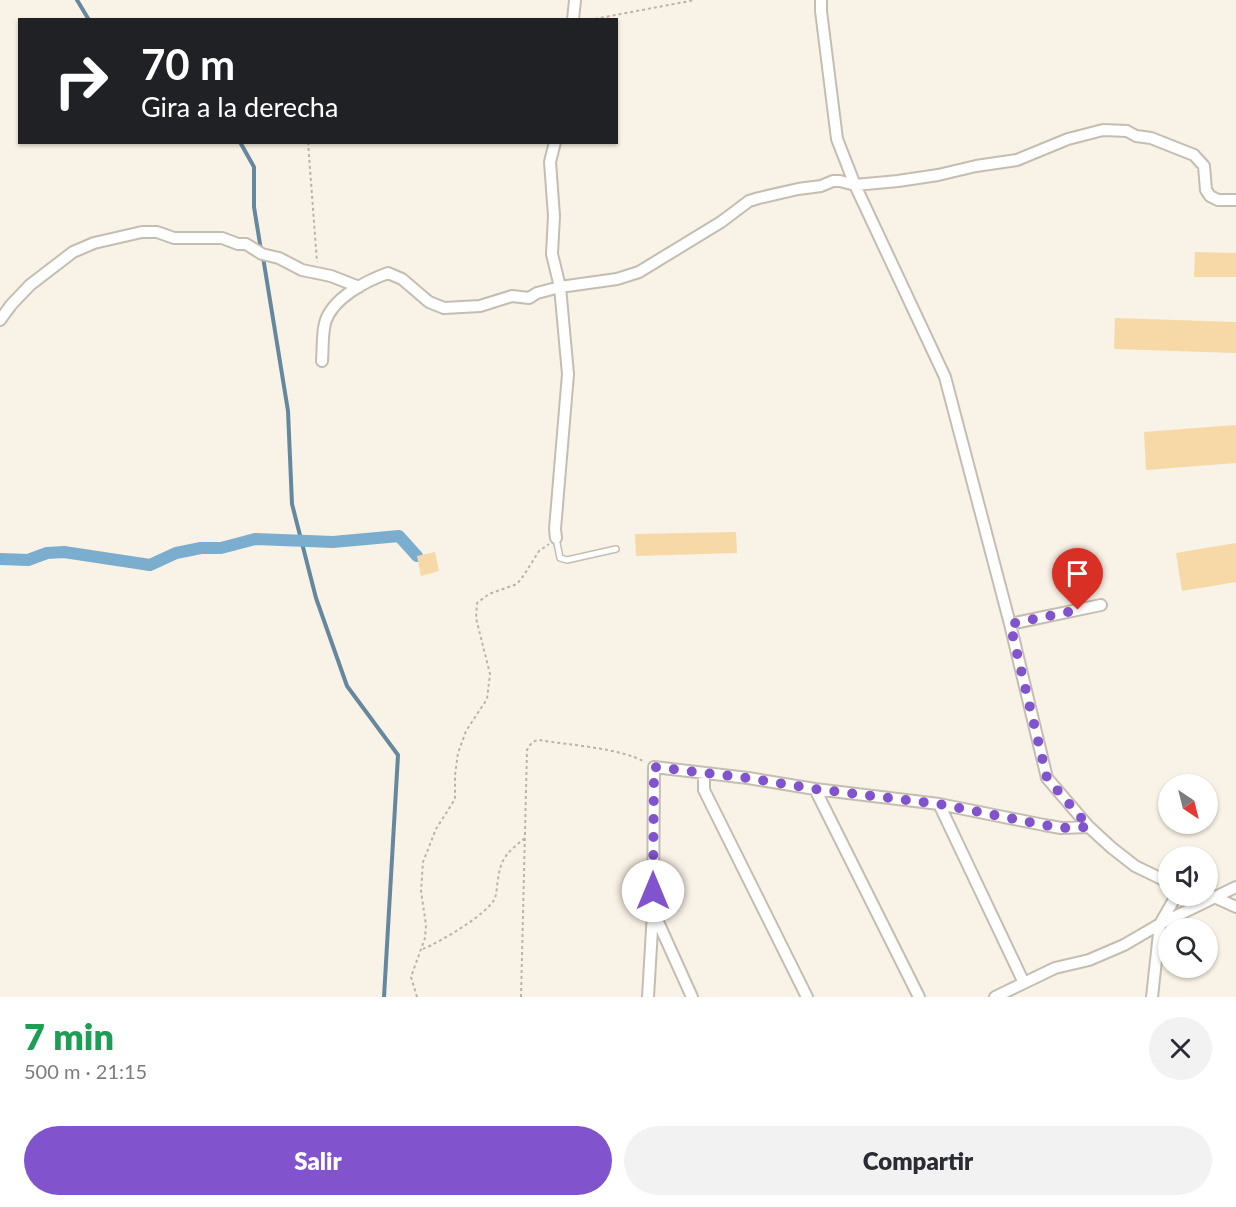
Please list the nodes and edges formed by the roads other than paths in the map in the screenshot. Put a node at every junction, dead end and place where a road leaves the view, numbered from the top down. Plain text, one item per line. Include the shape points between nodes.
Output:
1 (575, 0) edge
2 (821, 0) edge
3 (573, 18) edge
4 (554, 144) edge
5 (855, 186) junction
6 (1236, 200) edge
7 (359, 287) junction
8 (560, 287) junction
9 (1, 313) edge
10 (322, 362) dead end
11 (556, 538) joint
12 (616, 549) dead end
13 (1101, 605) dead end
14 (1010, 624) junction
15 (704, 773) junction
16 (815, 789) junction
17 (939, 804) junction
18 (1089, 827) junction
19 (1158, 877) edge
20 (1236, 887) edge
21 (1218, 893) edge
22 (1218, 899) edge
23 (1193, 906) edge
24 (1236, 907) edge
25 (653, 912) junction
26 (1171, 918) edge
27 (1158, 925) edge
28 (1158, 942) edge
29 (1024, 983) junction
30 (648, 997) edge
31 (692, 997) edge
32 (807, 997) edge
33 (920, 997) edge
34 (995, 997) edge
35 (1152, 997) edge

1 - 3 street
2 - 5 street via 837,139
4 - 8 street via 550,162 552,254
5 - 6 street via 938,176 1017,160 1102,130 1127,131 1194,155 1204,166 1210,196
5 - 8 street via 840,181 748,201 722,222 639,272
5 - 14 street via 945,377
7 - 8 street via 388,273 436,306 458,308 512,296 530,298
7 - 9 street via 303,270 246,244 222,238 174,238 142,232 74,252
7 - 10 street via 329,314
8 - 11 street via 568,374
11 - 12 lane via 560,558 567,560
13 - 14 street
14 - 18 street via 1047,778
15 - 16 street
15 - 25 street via 654,767
15 - 32 street via 704,790
16 - 17 street
16 - 33 street
17 - 18 street via 1061,828
17 - 29 street
18 - 19 street via 1135,866
20 - 21 street
22 - 24 street
23 - 26 street
25 - 30 street
25 - 31 street
27 - 29 street via 1115,949 1055,968
28 - 35 street
29 - 34 street

